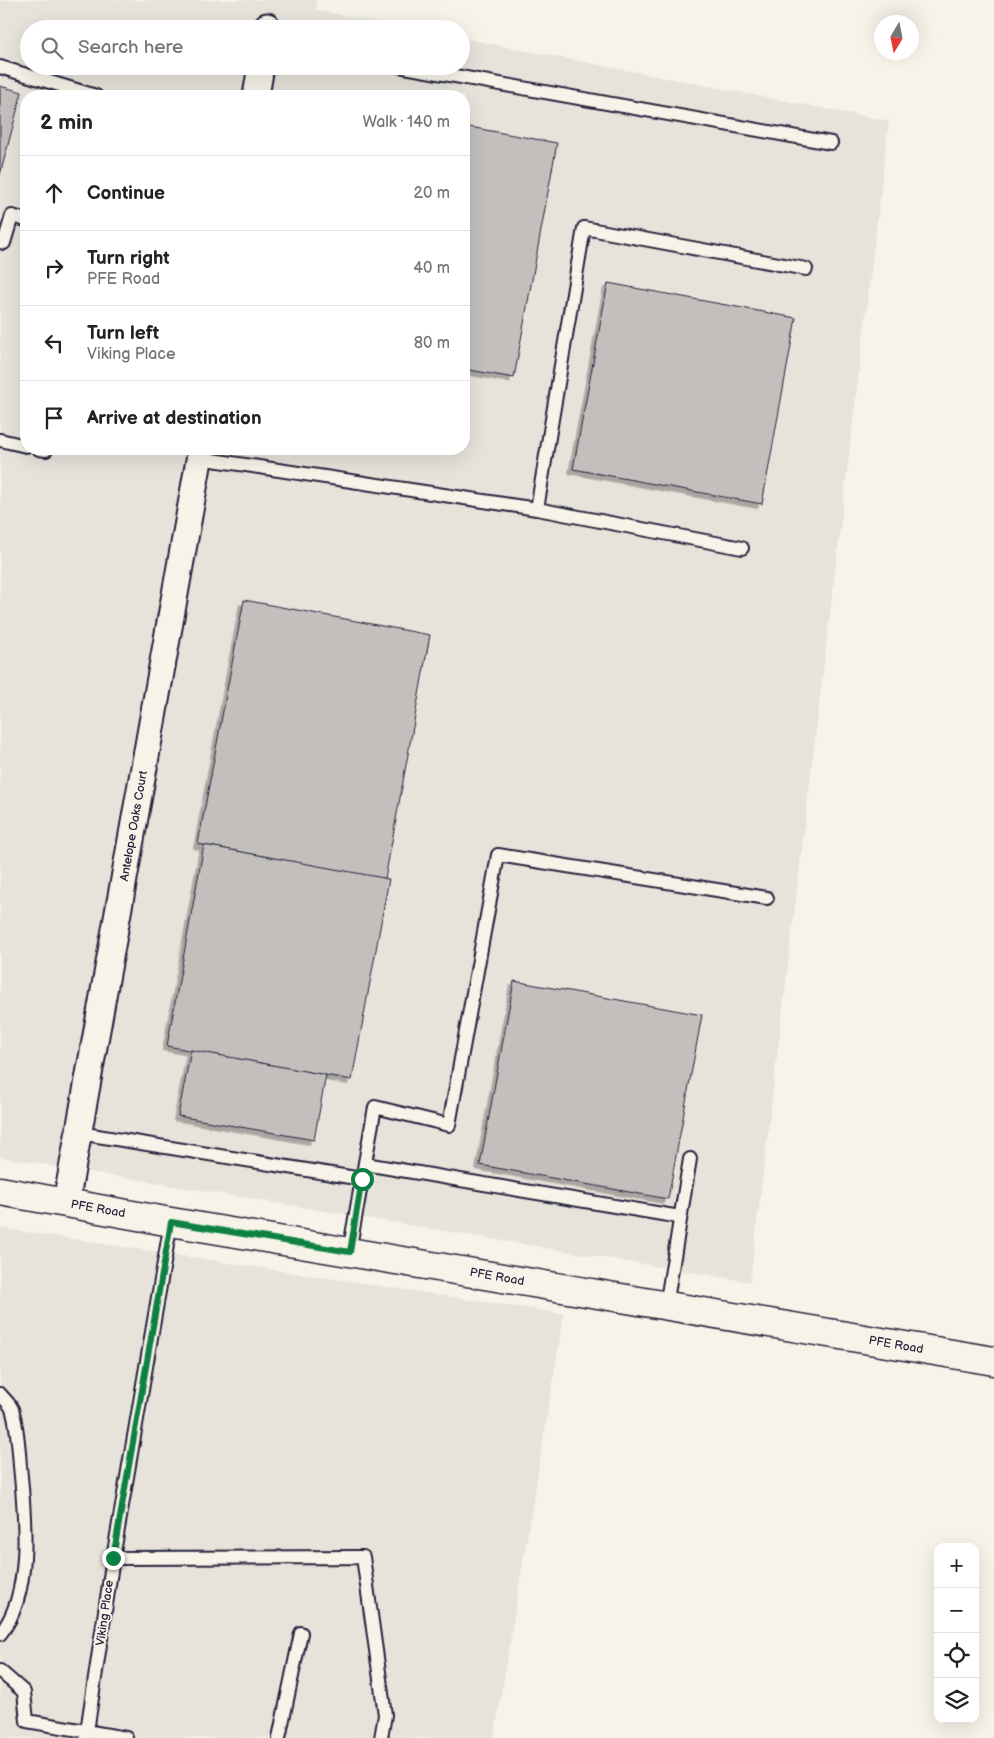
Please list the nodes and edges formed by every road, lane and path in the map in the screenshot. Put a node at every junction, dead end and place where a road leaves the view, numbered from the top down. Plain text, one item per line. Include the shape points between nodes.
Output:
1 (0, 67) edge
2 (20, 73) edge
3 (26, 75) edge
4 (260, 75) edge
5 (449, 75) edge
6 (76, 90) edge
7 (257, 90) edge
8 (831, 143) dead end
9 (20, 218) edge
10 (0, 242) edge
11 (806, 270) dead end
12 (0, 440) edge
13 (20, 445) edge
14 (200, 455) edge
15 (206, 455) edge
16 (537, 508) junction
17 (742, 548) dead end
18 (767, 898) dead end
19 (79, 1133) junction
20 (690, 1159) dead end
21 (365, 1164) junction
22 (362, 1179) junction
23 (0, 1191) edge
24 (66, 1203) junction
25 (680, 1217) junction
26 (171, 1222) junction
27 (350, 1252) junction
28 (666, 1306) junction
29 (994, 1361) edge
30 (0, 1394) edge
31 (113, 1558) junction
32 (301, 1633) dead end
33 (0, 1634) edge
34 (0, 1671) edge
35 (87, 1734) edge
36 (126, 1738) edge
37 (280, 1738) edge
38 (381, 1738) edge

1 - 2 lane
3 - 6 lane
4 - 7 street
5 - 8 lane
9 - 10 lane via 12,216 4,243
11 - 16 lane via 584,228
12 - 13 lane
14 - 19 street, Antelope Oaks Court
15 - 16 lane
16 - 17 lane
18 - 21 lane via 498,855 449,1125 375,1107
19 - 22 lane
19 - 24 street, Antelope Oaks Court
20 - 25 lane
21 - 22 lane
21 - 25 lane
22 - 27 lane
23 - 24 main road, PFE Road
24 - 26 main road, PFE Road
25 - 28 lane
26 - 27 main road, PFE Road
26 - 31 lane, Viking Place
27 - 28 main road, PFE Road
28 - 29 main road, PFE Road
30 - 33 lane via 12,1408 25,1513 20,1590 9,1624
31 - 35 lane, Viking Place
31 - 38 lane via 363,1557 385,1715
32 - 37 lane
34 - 35 lane via 24,1692 27,1721
35 - 36 lane

